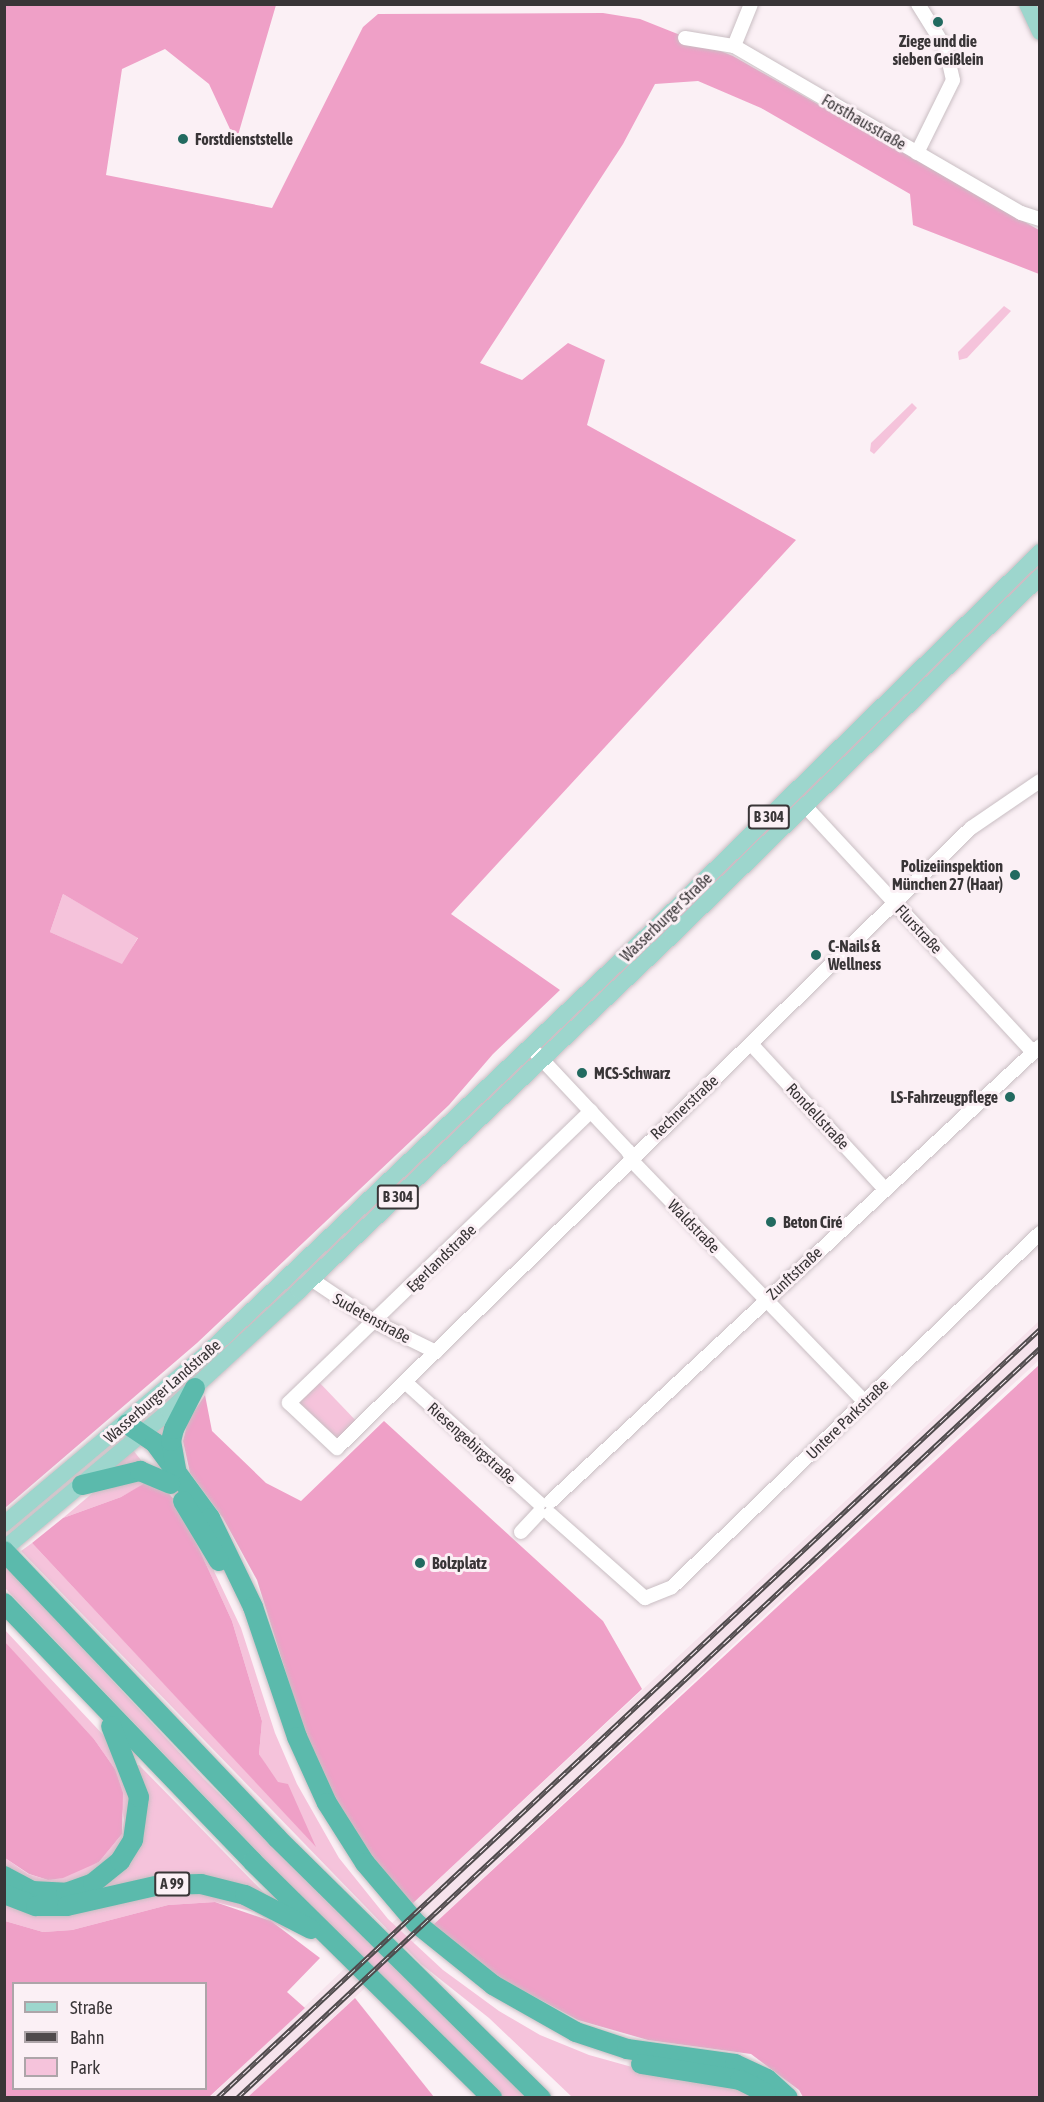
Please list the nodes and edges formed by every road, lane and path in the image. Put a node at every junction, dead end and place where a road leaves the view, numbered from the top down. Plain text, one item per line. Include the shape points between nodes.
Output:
1 (751, 4) edge
2 (918, 4) edge
3 (1026, 4) edge
4 (1040, 32) edge
5 (685, 38) dead end
6 (734, 46) junction
7 (917, 153) junction
8 (1040, 219) edge
9 (1040, 552) edge
10 (1040, 577) edge
11 (1040, 781) edge
12 (805, 806) junction
13 (895, 904) junction
14 (751, 1044) junction
15 (530, 1047) junction
16 (1037, 1049) edge
17 (542, 1060) junction
18 (591, 1112) junction
19 (632, 1156) junction
20 (884, 1188) junction
21 (1040, 1233) edge
22 (287, 1277) joint
23 (305, 1285) junction
24 (765, 1300) junction
25 (375, 1322) junction
26 (436, 1352) junction
27 (405, 1382) junction
28 (195, 1388) junction
29 (864, 1401) junction
30 (135, 1432) junction
31 (340, 1448) joint
32 (174, 1478) junction
33 (82, 1485) junction
34 (544, 1508) junction
35 (4, 1524) edge
36 (521, 1532) dead end
37 (4, 1550) edge
38 (650, 1599) joint
39 (4, 1603) edge
40 (103, 1710) junction
41 (4, 1876) edge
42 (4, 1894) edge
43 (332, 1941) junction
44 (492, 2097) edge
45 (541, 2097) edge
46 (770, 2097) edge
47 (788, 2097) edge

1 - 6 street
2 - 7 street via 946,49 953,80
3 - 4 main road
5 - 6 street, Forsthausstraße
6 - 7 street, Forsthausstraße
7 - 8 street, Forsthausstraße via 1021,213
9 - 15 main road, Wasserburger Straße / B 304
10 - 12 main road, Wasserburger Straße / B 304
11 - 13 street, Rechnerstraße via 971,828
12 - 13 street, Flurstraße
12 - 17 main road, Wasserburger Straße / B 304
13 - 14 street, Rechnerstraße
13 - 16 street, Flurstraße
14 - 19 street, Rechnerstraße
14 - 20 street, Rondellstraße
15 - 17 street, Waldstraße
15 - 22 main road, Wasserburger Straße / B 304
16 - 20 street, Zunftstraße
17 - 18 street, Waldstraße
17 - 23 main road, Wasserburger Straße / B 304
18 - 19 street, Waldstraße
18 - 25 street, Egerlandstraße
19 - 24 street, Waldstraße via 633,1164
19 - 26 street, Rechnerstraße
20 - 24 street, Zunftstraße
21 - 29 street, Untere Parkstraße
22 - 30 main road, Wasserburger Landstraße / B 304
23 - 25 street, Sudetenstraße
23 - 28 main road, Wasserburger Landstraße / B 304
24 - 29 street, Waldstraße
24 - 34 street, Zunftstraße
25 - 26 street, Sudetenstraße
25 - 31 street, Egerlandstraße via 289,1402
26 - 27 street, Rechnerstraße
27 - 31 street, Rechnerstraße
27 - 34 street, Riesengebirgstraße
28 - 30 main road, Wasserburger Landstraße / B 304
28 - 32 highway via 171,1442
29 - 38 street, Untere Parkstraße via 677,1584
30 - 32 highway
30 - 33 main road, Wasserburger Landstraße / B 304
30 - 35 main road, Wasserburger Landstraße / B 304
32 - 33 highway via 140,1471
32 - 46 highway via 242,1611 286,1744 318,1811 356,1871 408,1931 484,1995 571,2043 634,2063 740,2080
32 - 47 highway via 231,1556 297,1737 327,1803 366,1863 416,1923 493,1985 576,2032 627,2049 735,2064 766,2079
33 - 37 main road, Wasserburger Landstraße / B 304
34 - 36 street
34 - 38 street, Riesengebirgstraße via 639,1594
37 - 45 highway via 277,1838
39 - 40 highway, A 99
40 - 41 highway via 128,1761 139,1797 137,1823 127,1851 104,1877 66,1893 32,1891
40 - 43 highway, A 99
42 - 43 highway, A 99 via 36,1906 68,1906 160,1885 217,1886 263,1904
43 - 44 highway, A 99

